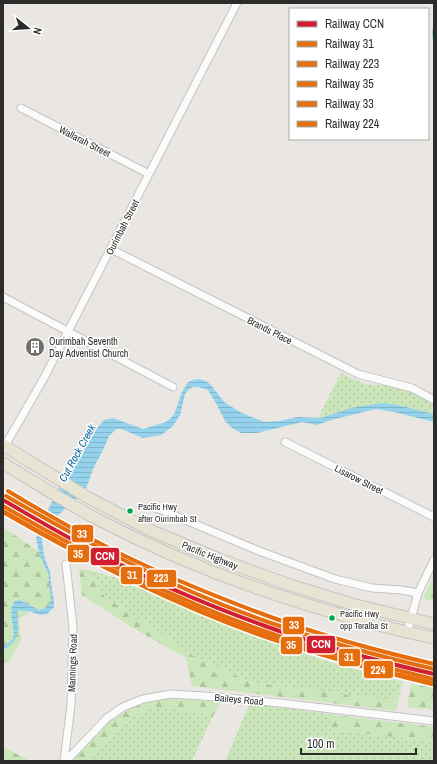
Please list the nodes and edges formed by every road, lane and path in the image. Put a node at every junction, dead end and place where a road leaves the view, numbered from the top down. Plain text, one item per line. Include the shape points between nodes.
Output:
1 (237, 3) edge
2 (21, 108) dead end
3 (149, 174) junction
4 (111, 249) junction
5 (3, 297) edge
6 (68, 332) junction
7 (173, 387) dead end
8 (434, 400) edge
9 (285, 442) dead end
10 (4, 447) edge
11 (3, 463) edge
12 (152, 507) dead end
13 (434, 517) edge
14 (434, 560) edge
15 (66, 564) dead end
16 (418, 593) junction
17 (412, 619) junction
18 (434, 624) edge
19 (407, 632) junction
20 (434, 638) edge
21 (434, 721) edge
22 (65, 761) edge

1 - 3 street, Ourimbah Street
2 - 3 street, Wallarah Street
3 - 4 street, Ourimbah Street
4 - 6 street, Ourimbah Street
4 - 8 street, Brands Place via 358,374 412,388
5 - 6 street
6 - 7 street
6 - 10 street, Ourimbah Street
9 - 13 street, Lisarow Street
10 - 17 main road, Pacific Highway via 87,497 150,530 287,584
11 - 19 main road, Pacific Highway via 98,519 205,569 298,603
12 - 16 street via 335,579 372,588
14 - 16 street
15 - 22 street, Mannings Road via 73,627 71,705
16 - 17 street
17 - 18 main road, Pacific Highway
17 - 19 street
19 - 20 main road, Pacific Highway
21 - 22 street, Baileys Road via 280,703 171,694 144,699 122,707 107,718

